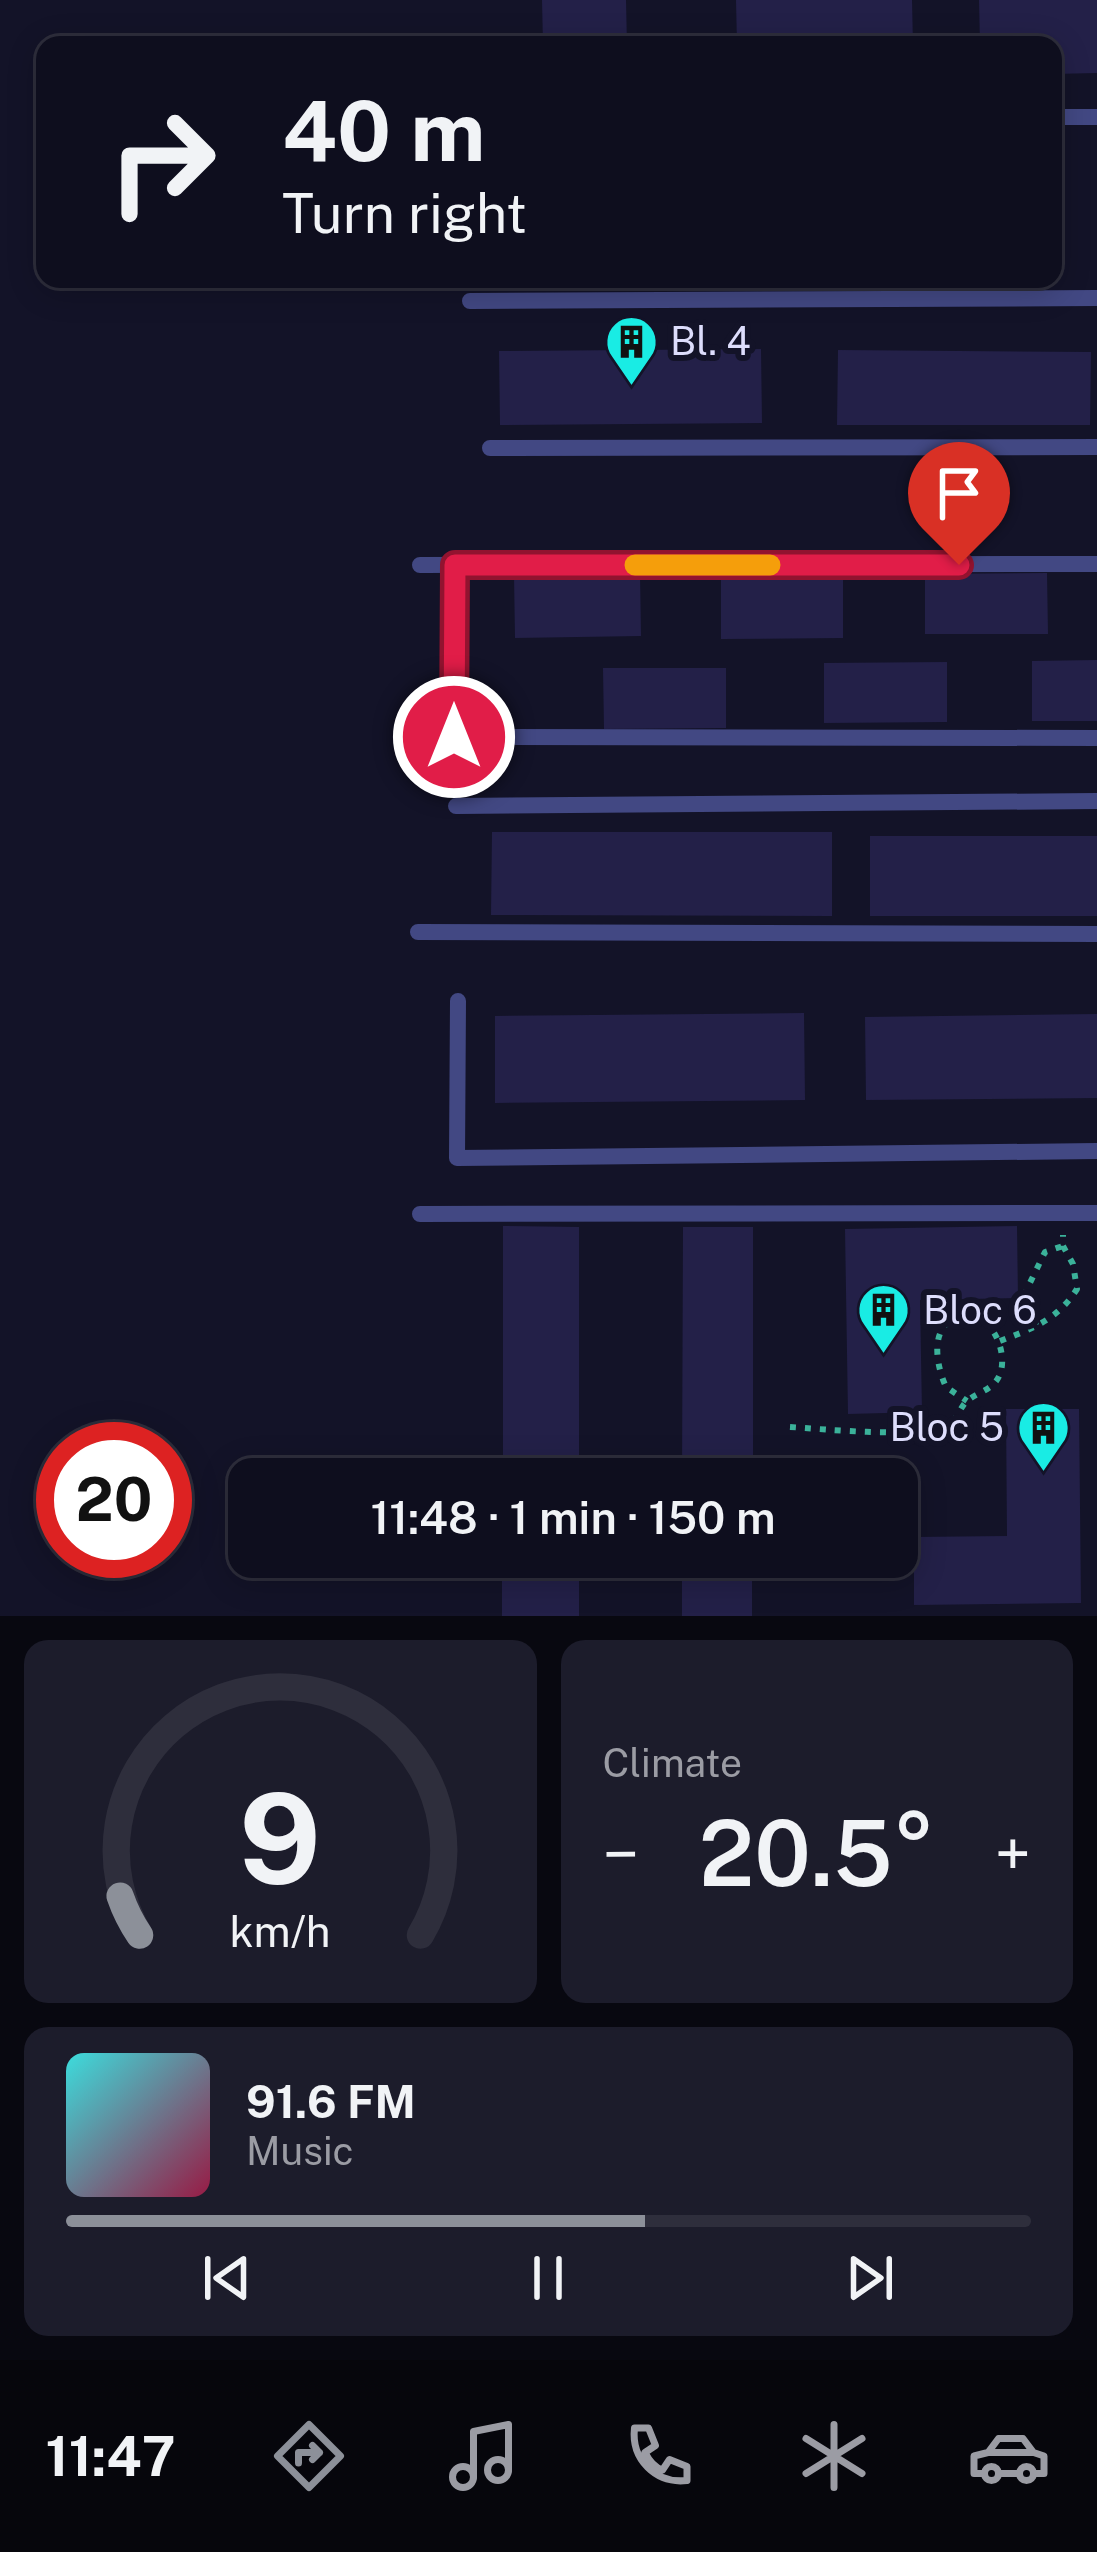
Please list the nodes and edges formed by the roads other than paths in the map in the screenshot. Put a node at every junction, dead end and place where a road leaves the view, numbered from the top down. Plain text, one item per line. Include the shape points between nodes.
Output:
1 (1062, 117) edge
2 (1097, 117) edge
3 (1097, 298) edge
4 (470, 302) dead end
5 (490, 448) dead end
6 (1097, 448) edge
7 (420, 565) dead end
8 (455, 565) junction
9 (1097, 565) edge
10 (1097, 738) edge
11 (1097, 801) edge
12 (456, 806) dead end
13 (418, 932) dead end
14 (1097, 934) edge
15 (458, 1001) dead end
16 (1097, 1151) edge
17 (1097, 1213) edge
18 (420, 1214) dead end

1 - 2 lane
3 - 4 lane
5 - 6 lane
7 - 8 lane
8 - 9 lane
8 - 10 lane via 454,737
11 - 12 lane
13 - 14 lane
15 - 16 lane via 457,1158
17 - 18 lane

